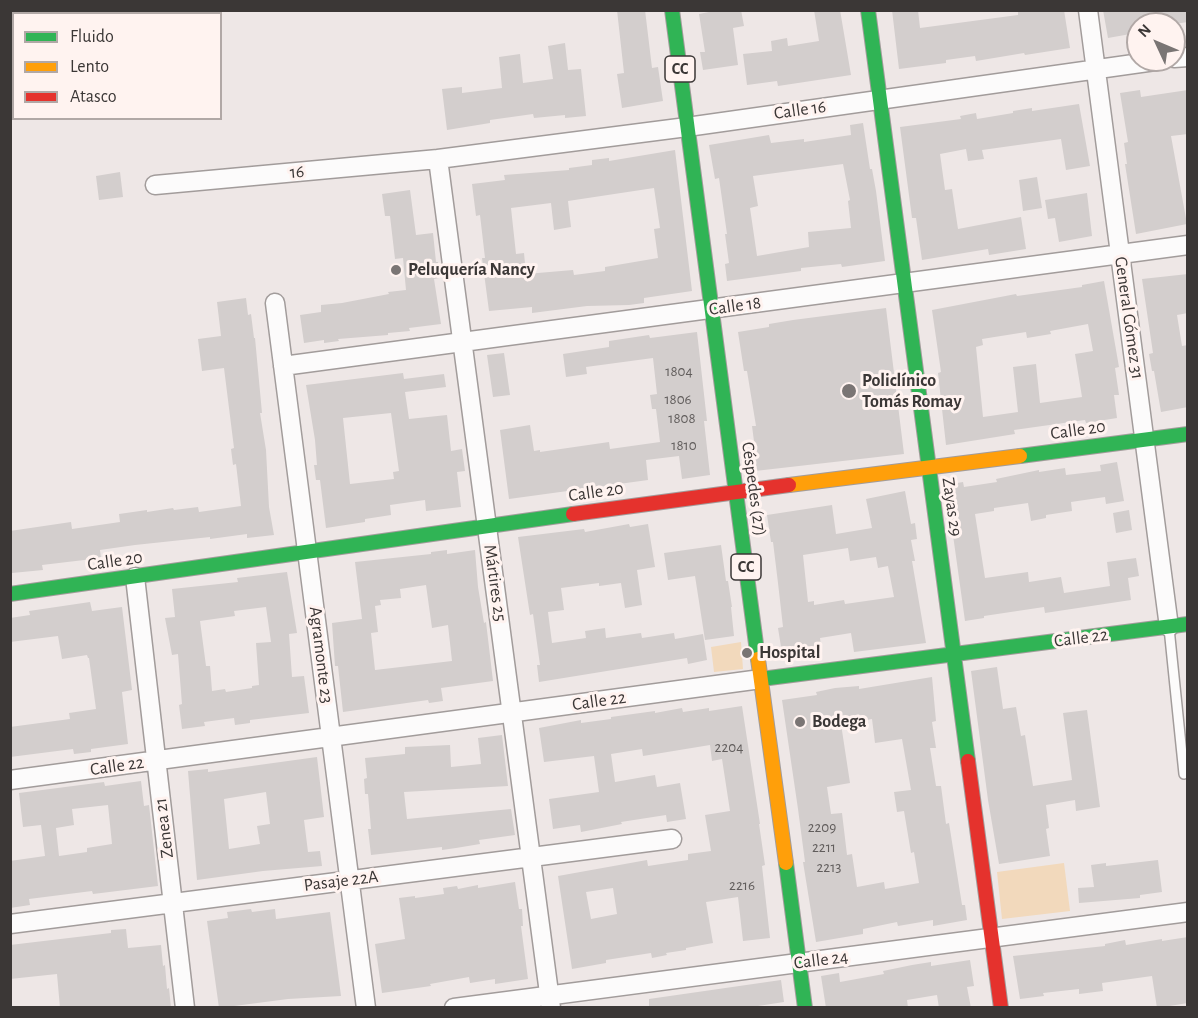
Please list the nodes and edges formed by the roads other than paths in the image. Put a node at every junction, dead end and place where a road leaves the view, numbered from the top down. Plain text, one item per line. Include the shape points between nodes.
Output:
1 (672, 10) edge
2 (868, 10) edge
3 (1088, 10) edge
4 (1126, 65) edge
5 (1096, 69) junction
6 (880, 99) junction
7 (687, 127) junction
8 (438, 159) junction
9 (155, 185) dead end
10 (1188, 245) edge
11 (1120, 254) junction
12 (905, 283) junction
13 (275, 303) dead end
14 (712, 309) junction
15 (463, 342) junction
16 (283, 366) junction
17 (1188, 434) edge
18 (1146, 439) junction
19 (928, 468) junction
20 (736, 490) junction
21 (487, 525) junction
22 (307, 553) junction
23 (135, 577) junction
24 (10, 594) edge
25 (1188, 624) edge
26 (1169, 627) junction
27 (954, 654) junction
28 (761, 680) junction
29 (512, 713) junction
30 (331, 737) junction
31 (156, 761) junction
32 (1184, 774) dead end
33 (10, 780) edge
34 (672, 839) dead end
35 (531, 857) junction
36 (350, 880) junction
37 (173, 903) junction
38 (1188, 912) edge
39 (10, 924) edge
40 (992, 937) junction
41 (799, 962) junction
42 (551, 1001) edge
43 (185, 1008) edge
44 (366, 1008) edge
45 (454, 1008) edge
46 (805, 1008) edge
47 (1001, 1008) edge

1 - 7 street, Céspedes (27) / CC
2 - 6 street, Zayas 29
3 - 5 street, General Gómez 31
4 - 5 street, Calle 16
5 - 6 street, Calle 16
5 - 11 street, General Gómez 31
6 - 7 street, Calle 16
6 - 12 street, Zayas 29
7 - 8 street, Calle 16
7 - 14 street, Céspedes (27) / CC
8 - 9 street, 16
8 - 15 street, Mártires 25
10 - 11 street, Calle 18
11 - 12 street, Calle 18
11 - 18 street, General Gómez 31
12 - 14 street, Calle 18
12 - 19 street, Zayas 29
13 - 16 street, Agramonte 23
14 - 15 street, Calle 18
14 - 20 street, Céspedes (27) / CC
15 - 16 street, Calle 18
15 - 21 street, Mártires 25
16 - 22 street, Agramonte 23
17 - 18 street, Calle 20
18 - 19 street, Calle 20
18 - 26 street, General Gómez 31
19 - 20 street, Calle 20
19 - 27 street, Zayas 29
20 - 21 street, Calle 20
20 - 28 street, Céspedes (27) / CC
21 - 22 street, Calle 20
21 - 29 street, Mártires 25
22 - 23 street, Calle 20
22 - 30 street, Agramonte 23
23 - 24 street, Calle 20
23 - 31 street, Zenea 21
25 - 26 street, Calle 22
26 - 27 street, Calle 22
26 - 32 lane
27 - 28 street, Calle 22
27 - 40 street, Zayas 29
28 - 29 street, Calle 22
28 - 41 street, Céspedes (27) / CC
29 - 30 street, Calle 22
29 - 35 street, Mártires 25
30 - 31 street, Calle 22
30 - 36 street, Agramonte 23
31 - 33 street, Calle 22
31 - 37 street, Zenea 21
34 - 35 street, Pasaje 22A
35 - 36 street, Pasaje 22A
35 - 42 street, Mártires 25
36 - 37 street, Pasaje 22A
36 - 44 street, Agramonte 23
37 - 39 street, Pasaje 22A
37 - 43 street, Zenea 21
38 - 40 street, Calle 24
40 - 41 street, Calle 24
40 - 47 street, Zayas 29
41 - 42 street, Calle 24
41 - 46 street, Céspedes (27) / CC
42 - 45 street, Calle 24

